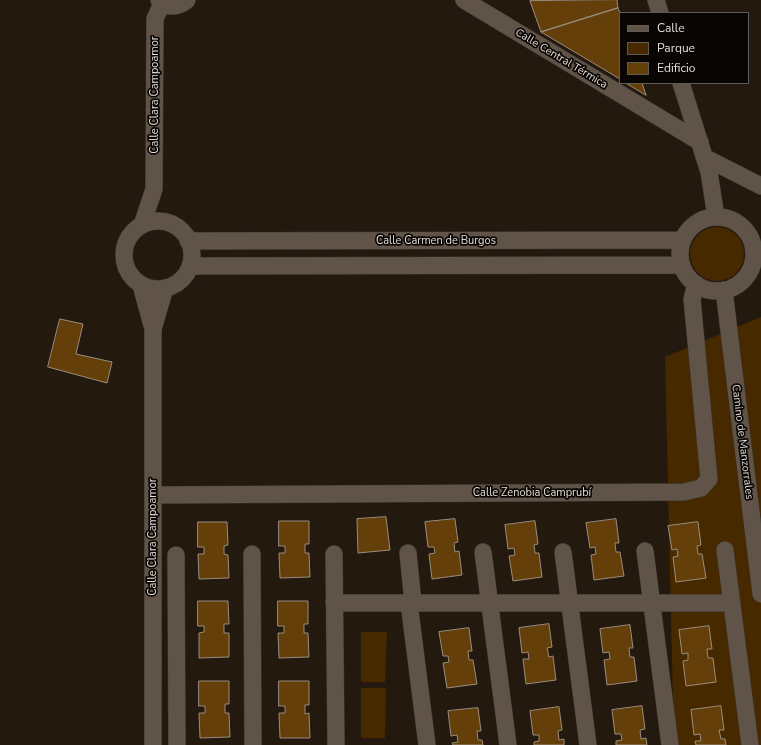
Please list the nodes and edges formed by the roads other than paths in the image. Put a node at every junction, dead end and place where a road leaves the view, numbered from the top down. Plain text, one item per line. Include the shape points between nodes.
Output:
1 (187, 0) edge
2 (464, 0) edge
3 (656, 0) edge
4 (161, 1) edge
5 (660, 12) edge
6 (681, 84) edge
7 (702, 150) junction
8 (761, 186) edge
9 (154, 189) junction
10 (716, 217) junction
11 (167, 222) junction
12 (142, 225) junction
13 (683, 240) junction
14 (188, 241) junction
15 (682, 265) junction
16 (190, 266) junction
17 (696, 284) junction
18 (141, 285) junction
19 (165, 288) junction
20 (724, 290) junction
21 (153, 329) junction
22 (153, 495) junction
23 (725, 550) dead end
24 (646, 551) dead end
25 (483, 552) dead end
26 (563, 552) dead end
27 (408, 553) dead end
28 (252, 554) dead end
29 (334, 554) dead end
30 (176, 555) dead end
31 (761, 594) edge
32 (334, 603) junction
33 (411, 603) junction
34 (489, 603) junction
35 (570, 603) junction
36 (652, 603) junction
37 (732, 603) junction
38 (153, 745) edge
39 (177, 745) edge
40 (253, 745) edge
41 (336, 745) edge
42 (427, 745) edge
43 (508, 745) edge
44 (588, 745) edge
45 (670, 745) edge
46 (750, 745) edge

1 - 4 street via 178,6
2 - 7 street, Calle Central Térmica
3 - 5 street
4 - 9 street, Calle Clara Campoamor via 155,19
6 - 7 street
7 - 8 street, Calle Central Térmica
7 - 10 street via 709,172
9 - 11 street, Calle Clara Campoamor
9 - 12 street, Calle Clara Campoamor
10 - 13 street via 696,224
10 - 20 street via 739,224 748,233 753,244 754,256 745,278
11 - 12 street via 158,221
11 - 14 street via 183,233
12 - 18 street via 133,232 124,250 127,270
13 - 14 street, Calle Carmen de Burgos
13 - 15 street via 680,252
14 - 16 street via 192,258
15 - 16 street
15 - 17 street via 687,276
16 - 19 street via 176,284
17 - 20 street via 714,290
17 - 22 street, Calle Zenobia Camprubí via 692,299 709,479 701,488 684,492
18 - 19 street
18 - 21 street, Calle Clara Campoamor
19 - 21 street, Calle Clara Campoamor
20 - 31 street, Camino de Manzorrales
21 - 22 street, Calle Clara Campoamor
22 - 38 street, Calle Clara Campoamor
23 - 37 street
24 - 36 street
25 - 34 street
26 - 35 street
27 - 33 street
28 - 40 street
29 - 32 street
30 - 39 street
32 - 33 street
32 - 41 street
33 - 34 street
33 - 42 street
34 - 35 street
34 - 43 street
35 - 36 street
35 - 44 street
36 - 37 street
36 - 45 street
37 - 46 street

